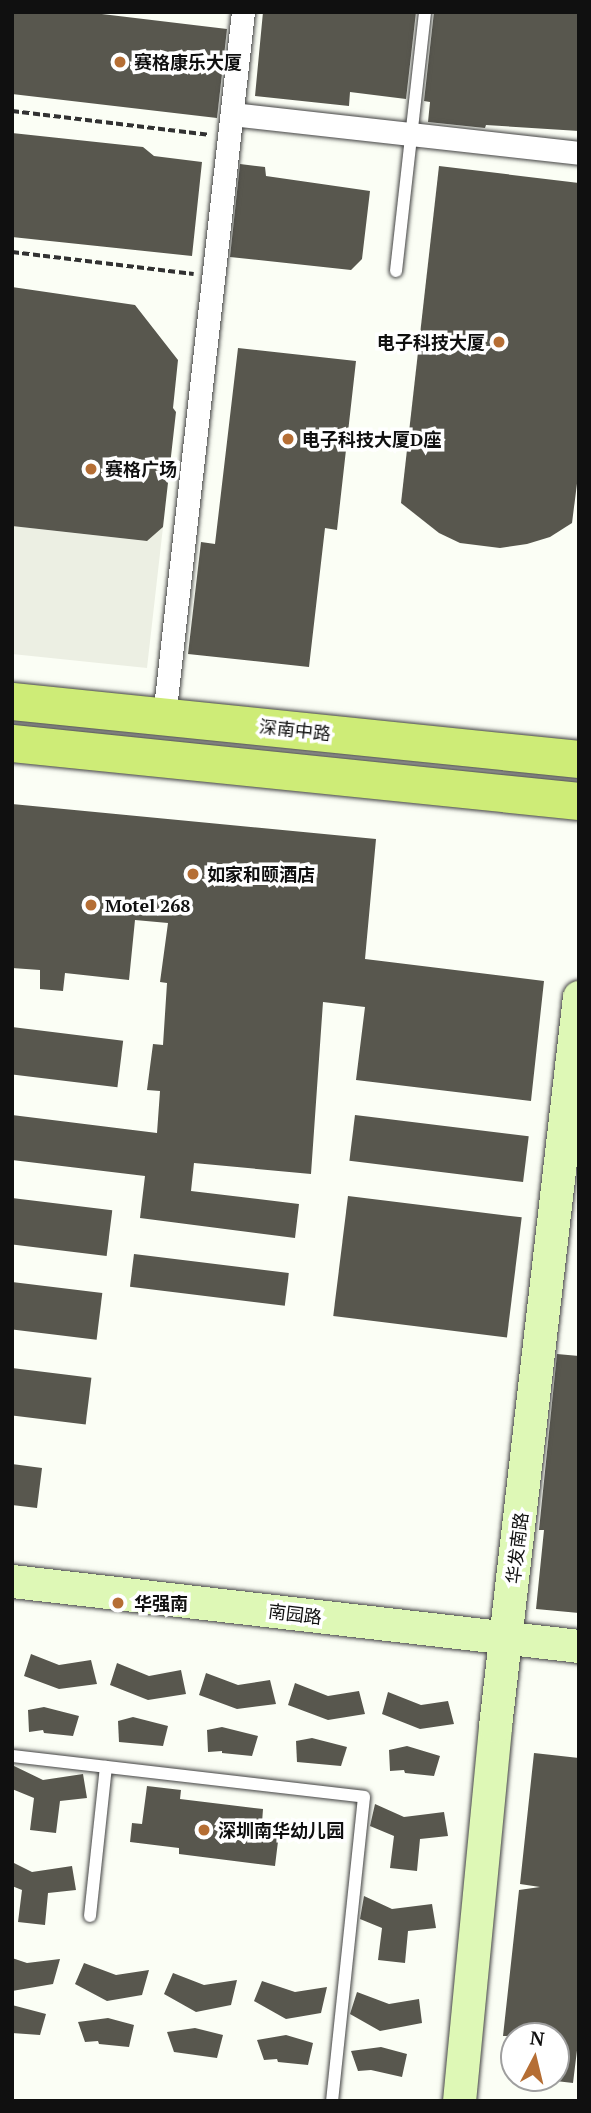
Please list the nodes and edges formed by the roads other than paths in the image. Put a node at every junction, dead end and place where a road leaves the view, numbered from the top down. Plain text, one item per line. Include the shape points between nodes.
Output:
1 (243, 12) edge
2 (425, 12) edge
3 (232, 114) junction
4 (411, 134) junction
5 (579, 153) edge
6 (396, 271) dead end
7 (12, 701) edge
8 (164, 717) junction
9 (12, 743) edge
10 (579, 760) edge
11 (579, 801) edge
12 (579, 997) edge
13 (12, 1581) edge
14 (12, 1601) edge
15 (579, 1646) edge
16 (505, 1647) junction
17 (579, 1665) edge
18 (12, 1756) edge
19 (106, 1767) junction
20 (90, 1916) dead end
21 (332, 2101) edge
22 (459, 2101) edge

1 - 3 street
2 - 4 lane
3 - 4 street
3 - 8 street
4 - 5 street
4 - 6 lane
7 - 8 main road, 深南中路
8 - 10 main road, 深南中路
9 - 11 main road
12 - 16 main road, 华发南路
13 - 16 main road, 南园路
14 - 16 main road, 南园路
15 - 16 main road, 南园路
16 - 17 main road, 南园路
16 - 22 main road, 华发南路
18 - 19 lane
19 - 20 lane
19 - 21 lane via 364,1797

